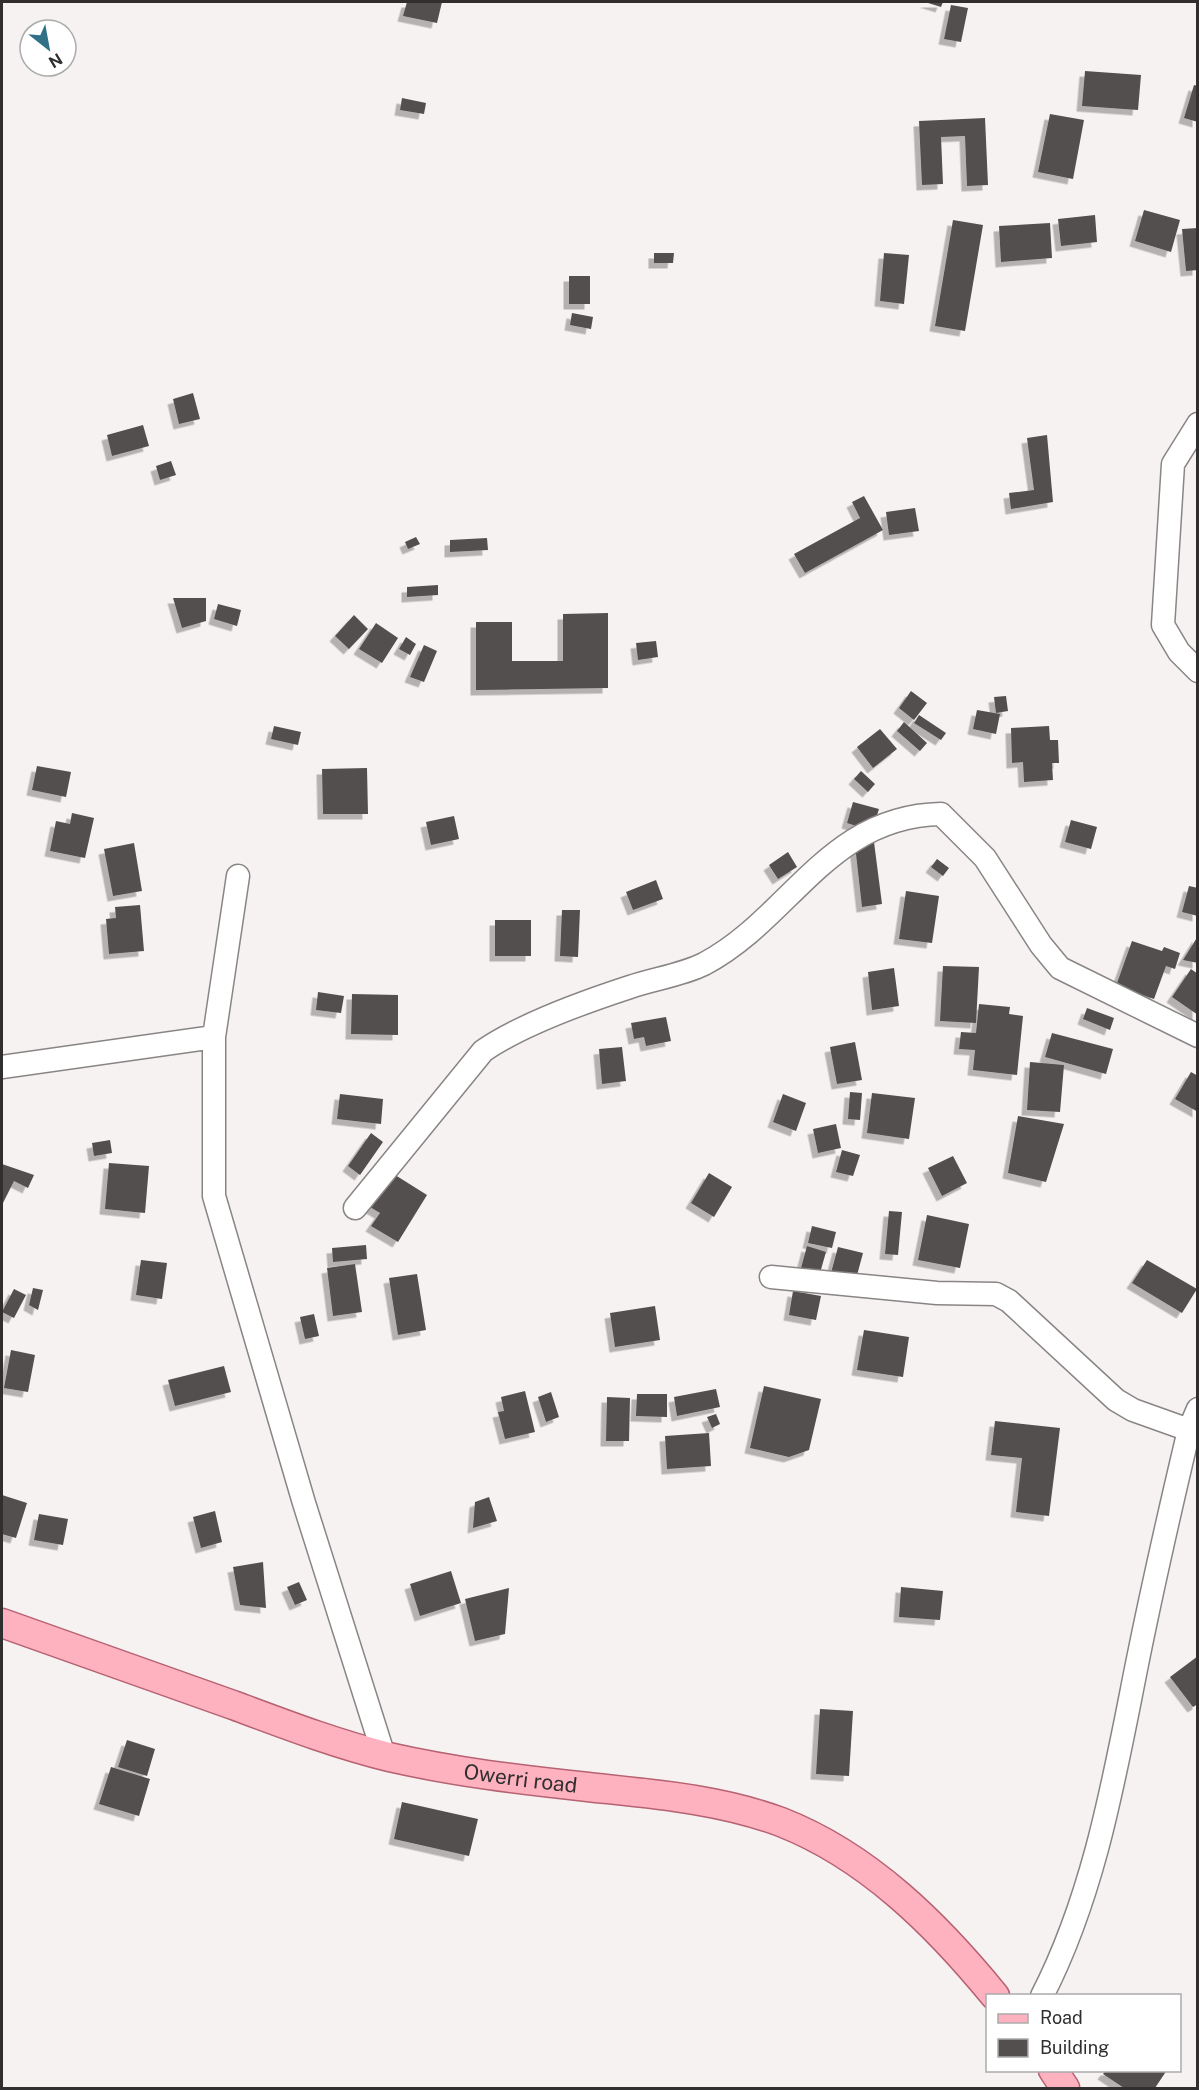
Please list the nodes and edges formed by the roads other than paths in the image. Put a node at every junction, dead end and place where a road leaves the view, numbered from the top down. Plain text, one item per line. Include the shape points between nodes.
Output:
1 (1197, 424) edge
2 (1197, 671) edge
3 (238, 876) dead end
4 (1197, 1036) edge
5 (214, 1037) junction
6 (2, 1067) edge
7 (355, 1208) dead end
8 (771, 1277) dead end
9 (1193, 1420) edge
10 (2, 1623) edge
11 (384, 1756) junction
12 (994, 1994) edge
13 (1042, 1994) edge
14 (1054, 2072) edge
15 (1065, 2088) edge

1 - 2 street via 1173,464 1163,625 1179,652
3 - 5 street
4 - 7 street via 1060,968 985,858 941,814 915,814 893,820 847,843 727,950 702,965 535,1024 505,1036 483,1051
5 - 6 street
5 - 11 street via 214,1196 304,1503
8 - 9 street via 937,1293 996,1294 1009,1301 1116,1400 1133,1410
9 - 13 street via 1156,1570 1119,1756 1082,1903
10 - 11 main road, Owerri road
11 - 12 main road, Owerri road via 457,1773 723,1804 782,1823 884,1882 924,1915
14 - 15 main road

